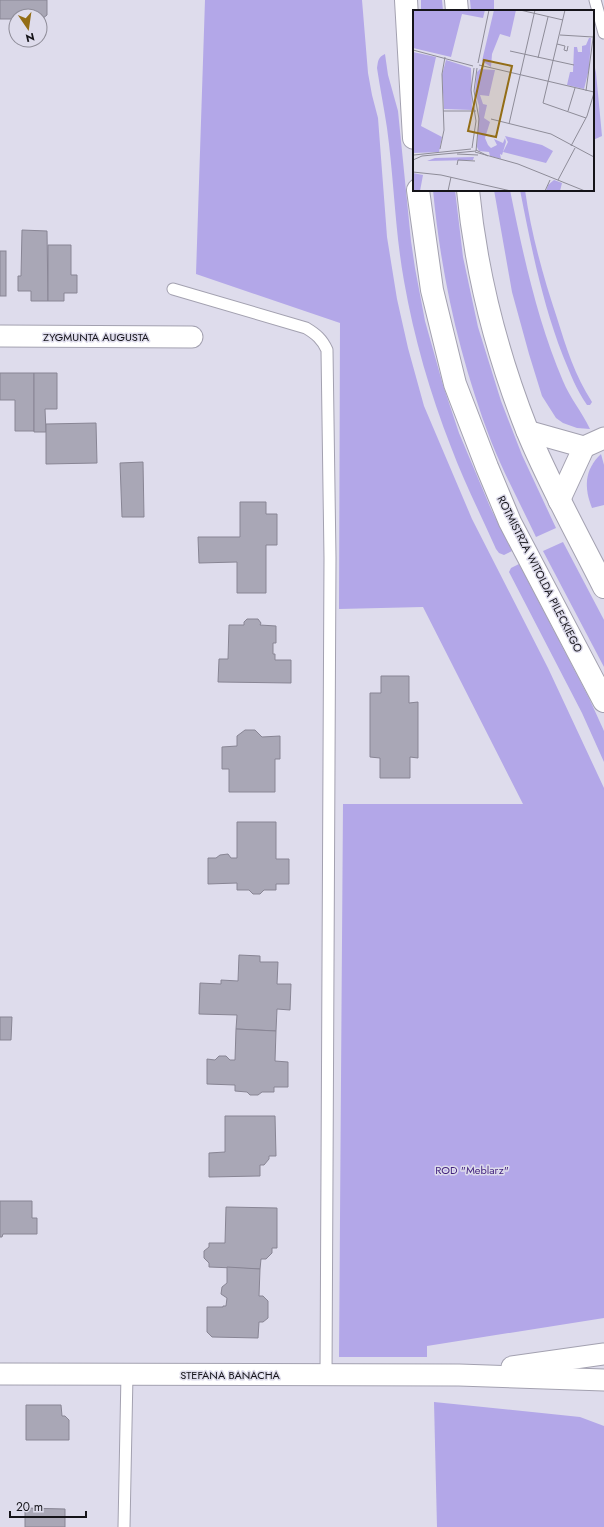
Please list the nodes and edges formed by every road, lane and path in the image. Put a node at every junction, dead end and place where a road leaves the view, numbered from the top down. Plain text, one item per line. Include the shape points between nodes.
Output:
1 (406, 0) edge
2 (456, 0) edge
3 (595, 0) edge
4 (457, 10) edge
5 (604, 33) edge
6 (413, 121) edge
7 (418, 191) edge
8 (468, 191) edge
9 (173, 289) dead end
10 (0, 336) edge
11 (192, 337) dead end
12 (528, 431) junction
13 (604, 438) edge
14 (584, 447) junction
15 (559, 501) junction
16 (604, 587) edge
17 (604, 701) edge
18 (604, 1354) edge
19 (0, 1374) edge
20 (127, 1374) junction
21 (326, 1375) junction
22 (459, 1375) junction
23 (604, 1380) edge
24 (124, 1527) edge

1 - 6 main road
2 - 4 main road
3 - 5 lane
7 - 17 main road, ROTMISTRZA WITOLDA PILECKIEGO via 432,290 455,384 510,522
8 - 12 main road via 475,243 486,295 505,370
9 - 21 lane via 306,328 322,341 327,354 330,577
10 - 11 street, ZYGMUNTA AUGUSTA
12 - 14 street
12 - 15 main road
13 - 14 street
14 - 15 street
15 - 16 main road
18 - 22 street, STEFANA BANACHA
19 - 20 street, STEFANA BANACHA
20 - 21 street, STEFANA BANACHA
20 - 24 lane
21 - 22 street, STEFANA BANACHA
22 - 23 street, STEFANA BANACHA

